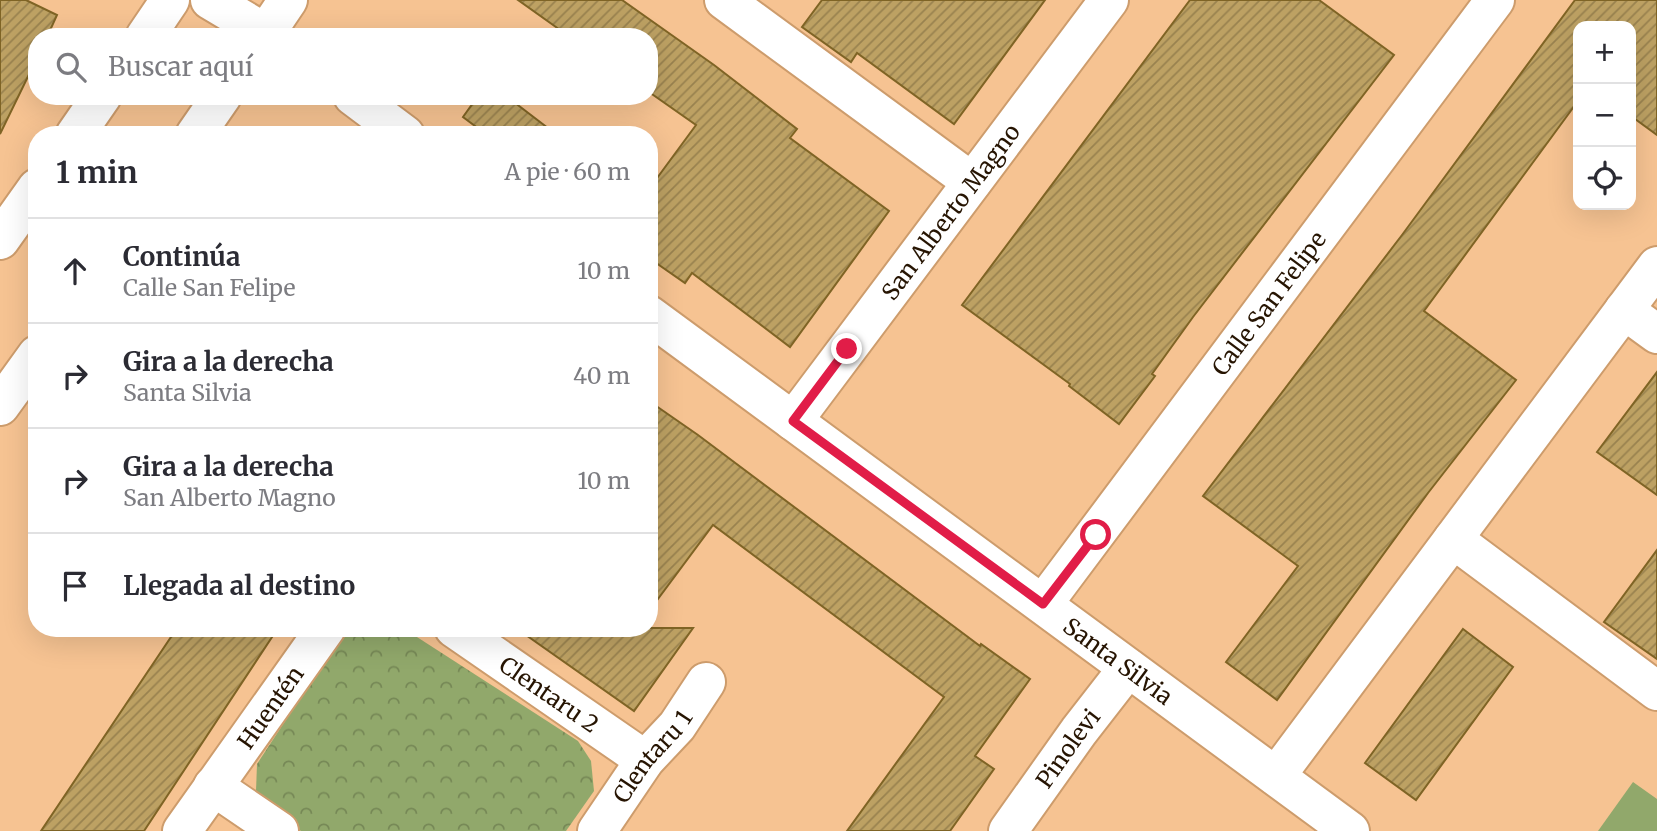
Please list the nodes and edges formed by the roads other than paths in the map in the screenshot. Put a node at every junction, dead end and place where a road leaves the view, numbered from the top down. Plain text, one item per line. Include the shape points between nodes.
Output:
1 (170, 0) edge
2 (210, 0) edge
3 (288, 0) edge
4 (724, 0) edge
5 (1109, 0) edge
6 (1495, 0) edge
7 (151, 28) edge
8 (256, 28) edge
9 (271, 28) edge
10 (96, 105) edge
11 (216, 105) edge
12 (365, 105) edge
13 (81, 126) edge
14 (201, 126) edge
15 (393, 126) edge
16 (972, 182) junction
17 (28, 201) edge
18 (0, 240) edge
19 (1657, 266) edge
20 (1624, 310) junction
21 (658, 322) edge
22 (1657, 334) edge
23 (28, 367) edge
24 (0, 406) edge
25 (793, 421) junction
26 (1453, 539) junction
27 (1043, 604) junction
28 (320, 637) edge
29 (467, 637) edge
30 (1128, 668) junction
31 (706, 682) dead end
32 (1657, 691) edge
33 (645, 760) junction
34 (1276, 776) junction
35 (214, 786) junction
36 (181, 831) edge
37 (279, 831) edge
38 (597, 831) edge
39 (1008, 831) edge
40 (1350, 831) edge

1 - 7 street
2 - 8 street
3 - 9 street
4 - 16 street
5 - 16 street, San Alberto Magno
6 - 27 street, Calle San Felipe
10 - 13 street
11 - 14 street
12 - 15 street
16 - 25 street, San Alberto Magno
17 - 18 street
19 - 20 street
20 - 22 street
20 - 26 street
21 - 25 street, Santa Silvia
23 - 24 street
25 - 27 street, Santa Silvia
26 - 32 street
26 - 34 street
27 - 30 street, Santa Silvia
28 - 35 street, Huentén
29 - 33 street, Clentaru 2
30 - 34 street, Santa Silvia
30 - 39 street, Pinolevi
31 - 33 street, Clentaru 1 via 677,726
33 - 38 street, Clentaru 1
34 - 40 street, Santa Silvia
35 - 36 street, Huentén
35 - 37 street

